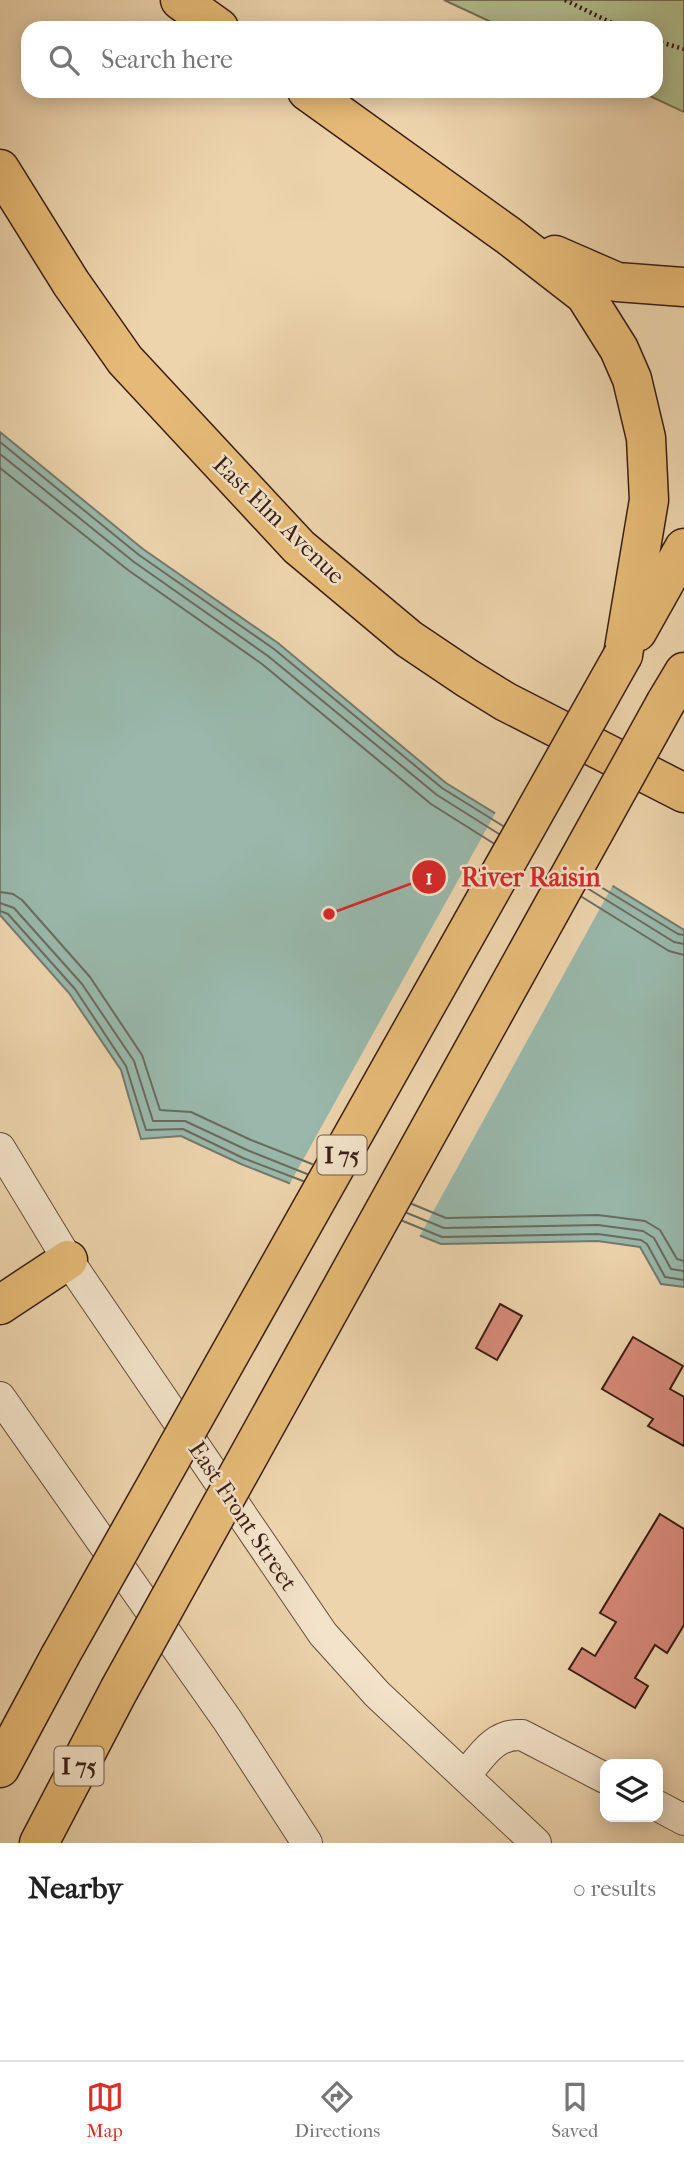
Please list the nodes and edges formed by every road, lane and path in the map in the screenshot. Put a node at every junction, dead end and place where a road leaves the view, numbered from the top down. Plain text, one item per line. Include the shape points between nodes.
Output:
1 (180, 0) edge
2 (565, 0) edge
3 (209, 21) edge
4 (608, 21) edge
5 (663, 43) edge
6 (684, 49) edge
7 (317, 98) edge
8 (0, 169) edge
9 (509, 236) junction
10 (684, 288) edge
11 (684, 548) edge
12 (623, 655) junction
13 (675, 687) edge
14 (684, 793) edge
15 (0, 1148) edge
16 (68, 1260) junction
17 (0, 1306) edge
18 (0, 1397) edge
19 (0, 1768) edge
20 (600, 1775) edge
21 (465, 1776) junction
22 (663, 1809) edge
23 (684, 1820) edge
24 (39, 1843) edge
25 (307, 1843) edge
26 (536, 1843) edge

1 - 3 main road
2 - 4 path
5 - 6 path
7 - 9 main road
8 - 14 main road, East Elm Avenue via 125,360 299,547 409,639 467,678
9 - 10 main road via 617,282
9 - 12 main road via 585,295 619,349 639,403 649,500
11 - 12 main road, I 75
12 - 19 main road, I 75, bridge
13 - 24 main road, I 75, bridge via 119,1690
15 - 16 street, East Front Street
16 - 17 main road
16 - 21 street, East Front Street via 323,1634 377,1694
18 - 25 street via 228,1721
20 - 21 street via 522,1735 509,1734 496,1740
21 - 26 street, East Front Street
22 - 23 street

